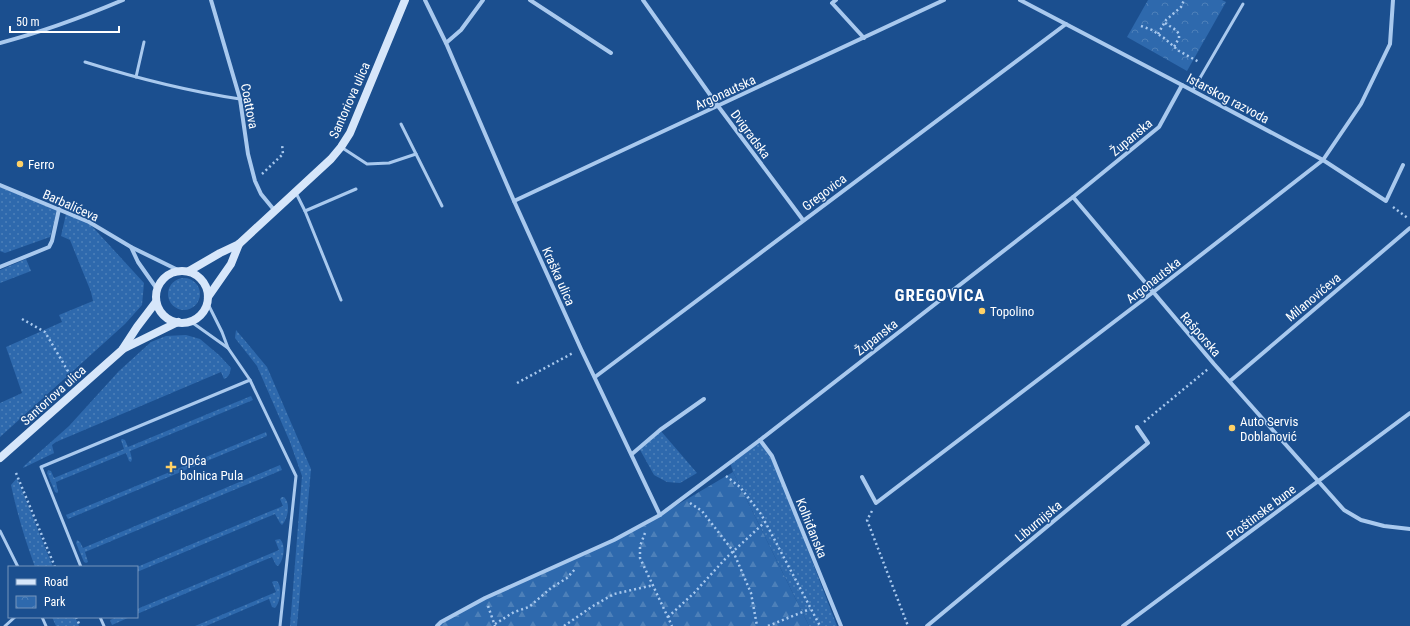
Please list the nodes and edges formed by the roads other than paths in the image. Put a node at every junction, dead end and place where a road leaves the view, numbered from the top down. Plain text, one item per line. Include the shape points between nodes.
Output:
1 (123, 0) edge
2 (211, 0) edge
3 (405, 0) edge
4 (425, 0) edge
5 (483, 0) edge
6 (530, 0) edge
7 (643, 0) edge
8 (836, 0) edge
9 (944, 0) edge
10 (1020, 0) edge
11 (1393, 0) edge
12 (1243, 4) dead end
13 (1066, 24) junction
14 (864, 38) junction
15 (144, 42) dead end
16 (0, 43) edge
17 (446, 43) junction
18 (611, 53) dead end
19 (85, 62) dead end
20 (136, 77) junction
21 (1182, 85) junction
22 (1193, 90) junction
23 (240, 99) junction
24 (718, 106) junction
25 (401, 124) dead end
26 (341, 147) junction
27 (416, 154) junction
28 (1323, 160) junction
29 (1403, 165) dead end
30 (0, 185) edge
31 (356, 189) dead end
32 (296, 192) junction
33 (1073, 197) junction
34 (514, 201) junction
35 (442, 206) dead end
36 (59, 209) junction
37 (276, 211) junction
38 (305, 211) junction
39 (803, 220) junction
40 (1410, 228) edge
41 (239, 244) junction
42 (131, 247) junction
43 (0, 267) edge
44 (180, 271) junction
45 (189, 272) junction
46 (157, 289) junction
47 (1152, 293) junction
48 (208, 300) junction
49 (341, 300) dead end
50 (156, 302) junction
51 (190, 321) junction
52 (178, 322) junction
53 (228, 348) junction
54 (122, 350) junction
55 (595, 376) junction
56 (250, 380) junction
57 (1230, 381) junction
58 (704, 399) dead end
59 (1410, 413) edge
60 (1137, 427) road end
61 (760, 440) junction
62 (632, 454) junction
63 (0, 458) edge
64 (862, 476) dead end
65 (1318, 481) junction
66 (660, 515) junction
67 (1410, 529) edge
68 (0, 532) edge
69 (17, 566) edge
70 (81, 566) edge
71 (14, 618) edge
72 (5, 626) edge
73 (280, 626) edge
74 (437, 626) edge
75 (841, 626) edge
76 (927, 626) edge
77 (1123, 626) edge

1 - 16 street via 78,19
2 - 23 street, Coattova
3 - 26 main road, Santoriova ulica via 350,133
4 - 17 street, Kraška ulica
5 - 17 street via 461,30
6 - 18 street
7 - 24 street, Dvigradska
8 - 14 street via 832,3
9 - 14 street, Argonautska
10 - 13 street, Istarskog razvoda
11 - 28 street, Argonautska via 1390,44 1361,104
12 - 22 lane
13 - 21 street, Istarskog razvoda
13 - 39 street, Gregovica
14 - 24 street, Argonautska
15 - 20 lane
17 - 34 street, Kraška ulica
19 - 20 lane
20 - 23 lane via 203,94
21 - 22 street, Istarskog razvoda
21 - 33 street, Županska via 1159,127
22 - 28 street, Istarskog razvoda
23 - 37 street, Coattova via 248,154 255,181 261,194
24 - 34 street, Argonautska
24 - 39 street, Dvigradska
25 - 27 lane
26 - 27 lane via 367,164 389,163
26 - 32 main road, Santoriova ulica
27 - 35 lane
28 - 29 street, Istarskog razvoda via 1386,201
28 - 47 street, Argonautska
30 - 36 street, Barbalićeva
31 - 38 lane
32 - 37 main road, Santoriova ulica
32 - 38 lane
33 - 47 street, Rašporska
33 - 61 street, Županska
34 - 55 street, Kraška ulica
36 - 42 street, Barbalićeva via 89,222
36 - 43 street via 49,247
37 - 41 main road, Santoriova ulica
38 - 49 lane
39 - 55 street, Gregovica
40 - 57 street, Milanovićeva
41 - 45 main road, Santoriova ulica
41 - 48 main road, Santoriova ulica via 231,264
42 - 44 street, Barbalićeva
42 - 46 street
44 - 45 main road
44 - 46 main road via 166,276
45 - 48 main road via 203,281
46 - 50 main road
47 - 57 street, Rašporska
47 - 64 street, Argonautska via 876,503
48 - 51 main road via 201,314
48 - 53 lane
50 - 52 main road via 164,315
50 - 54 main road, Santoriova ulica
51 - 52 main road
51 - 53 lane
52 - 54 main road, Santoriova ulica
53 - 56 lane
54 - 63 main road, Santoriova ulica
55 - 62 street, Kraška ulica
56 - 70 lane via 41,467
56 - 73 lane via 296,476
57 - 65 street, Rašporska
58 - 62 street via 660,430
59 - 65 street, Proštinske bune
60 - 76 street, Liburnijska via 1148,443
61 - 66 street, Županska
61 - 75 street, Kolhiđanska via 772,456
62 - 66 street, Kraška ulica
65 - 67 street, Rašporska via 1344,510 1361,520
65 - 77 street, Proštinske bune
66 - 74 street, Županska via 614,540 485,598
68 - 69 lane
71 - 72 lane

